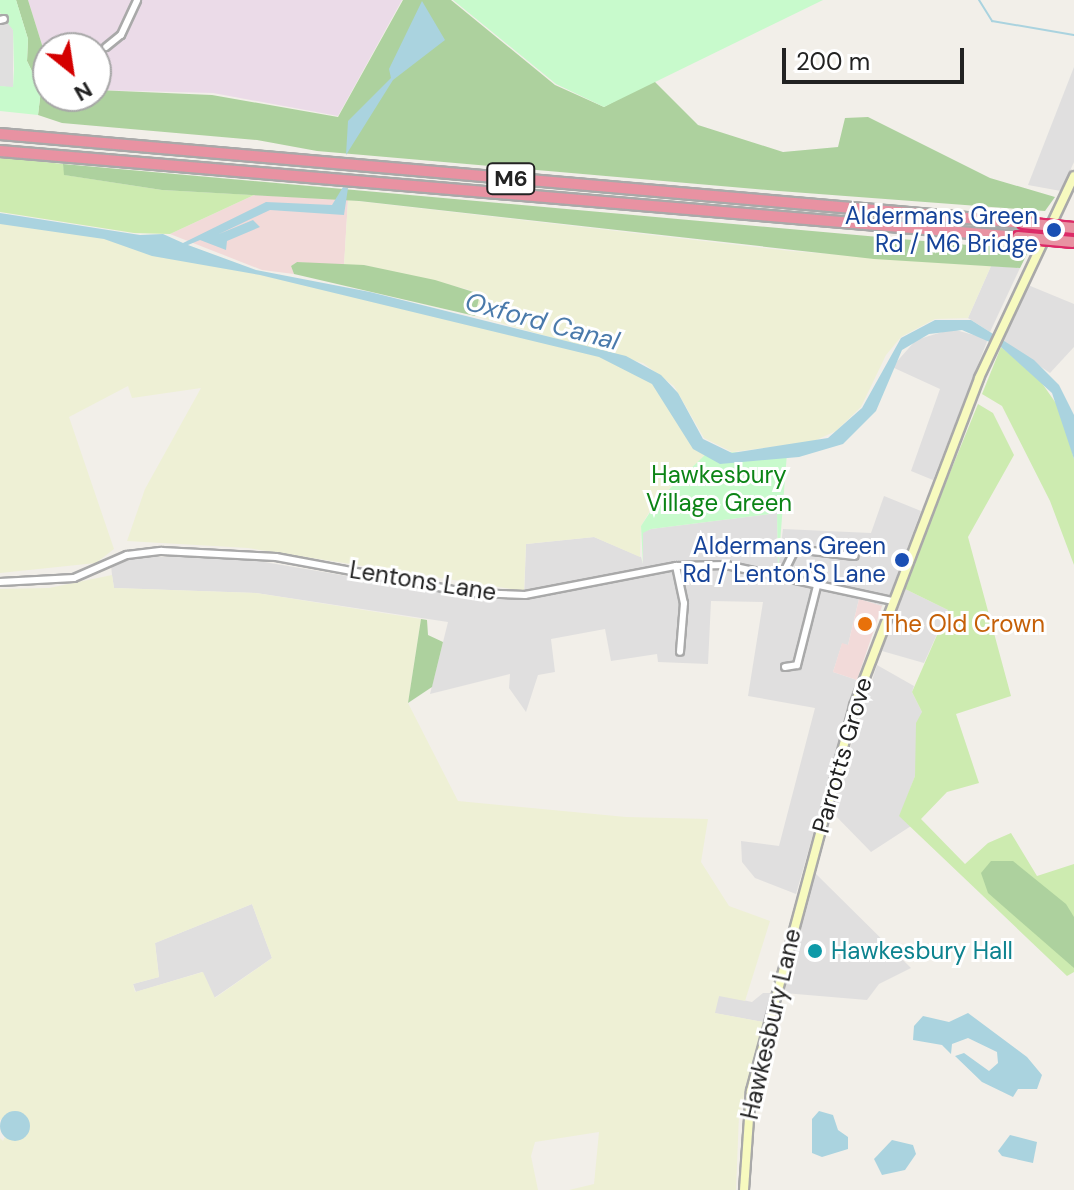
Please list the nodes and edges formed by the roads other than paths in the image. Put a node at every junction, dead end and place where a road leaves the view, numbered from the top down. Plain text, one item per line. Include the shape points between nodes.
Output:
1 (137, 0) edge
2 (112, 42) edge
3 (0, 134) edge
4 (0, 151) edge
5 (1074, 176) edge
6 (1074, 228) edge
7 (1074, 242) edge
8 (855, 556) dead end
9 (676, 566) junction
10 (783, 574) junction
11 (0, 582) edge
12 (818, 582) junction
13 (893, 601) junction
14 (679, 650) dead end
15 (785, 667) dead end
16 (811, 861) joint
17 (744, 1190) edge

1 - 2 street via 121,35
3 - 6 highway, M6, bridge
4 - 7 highway, M6, bridge
5 - 13 main road, Parrotts Grove via 979,378
8 - 10 street via 795,549
9 - 10 street, Lentons Lane via 726,565
9 - 11 street, Lentons Lane via 525,595 471,593 276,557 162,551 127,555 74,578
9 - 14 street via 684,603
10 - 12 street, Lentons Lane
12 - 13 street, Lentons Lane
12 - 15 street via 797,665
13 - 16 main road, Parrotts Grove
16 - 17 main road, Hawkesbury Lane via 751,1091

